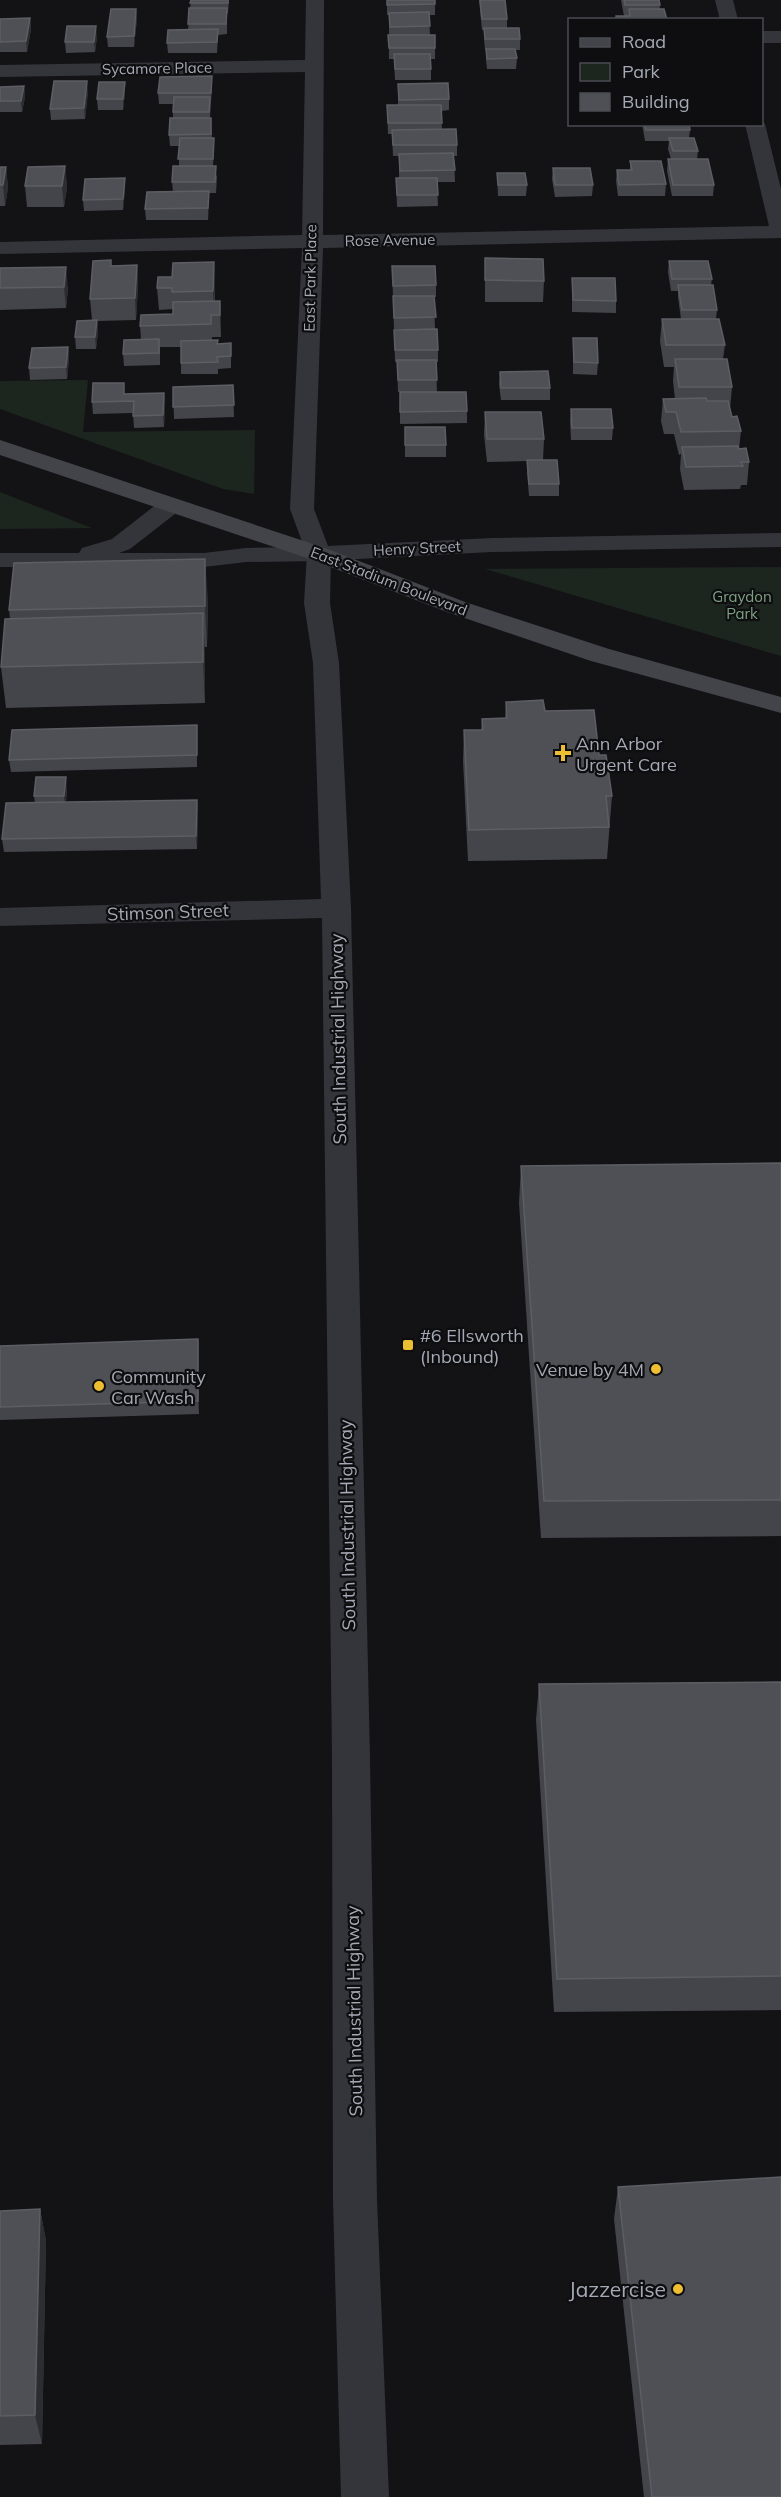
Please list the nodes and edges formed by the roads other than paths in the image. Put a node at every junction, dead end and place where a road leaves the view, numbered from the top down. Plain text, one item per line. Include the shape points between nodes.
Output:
1 (315, 0) edge
2 (724, 0) edge
3 (728, 18) edge
4 (763, 37) edge
5 (781, 37) edge
6 (314, 66) junction
7 (0, 70) edge
8 (755, 126) edge
9 (781, 232) edge
10 (311, 241) junction
11 (0, 248) edge
12 (0, 447) edge
13 (171, 505) junction
14 (781, 540) edge
15 (319, 554) junction
16 (54, 559) junction
17 (0, 560) edge
18 (781, 705) edge
19 (336, 908) junction
20 (0, 917) edge
21 (365, 2497) edge

1 - 6 street, East Park Place
2 - 3 street
4 - 5 street
6 - 7 street, Sycamore Place
6 - 10 street, East Park Place
8 - 9 street
9 - 10 street, Rose Avenue
10 - 11 street, Rose Avenue
10 - 15 street, East Park Place via 302,509
12 - 13 main road, East Stadium Boulevard
13 - 15 main road, East Stadium Boulevard
13 - 16 street, Henry Street via 122,544
14 - 15 street, Henry Street via 492,544
15 - 16 street, Henry Street via 204,560
15 - 18 main road, East Stadium Boulevard via 441,603 600,655
15 - 19 street, South Industrial Highway via 317,603 326,663
16 - 17 street, Henry Street
19 - 20 street, Stimson Street
19 - 21 street, South Industrial Highway via 355,2200

